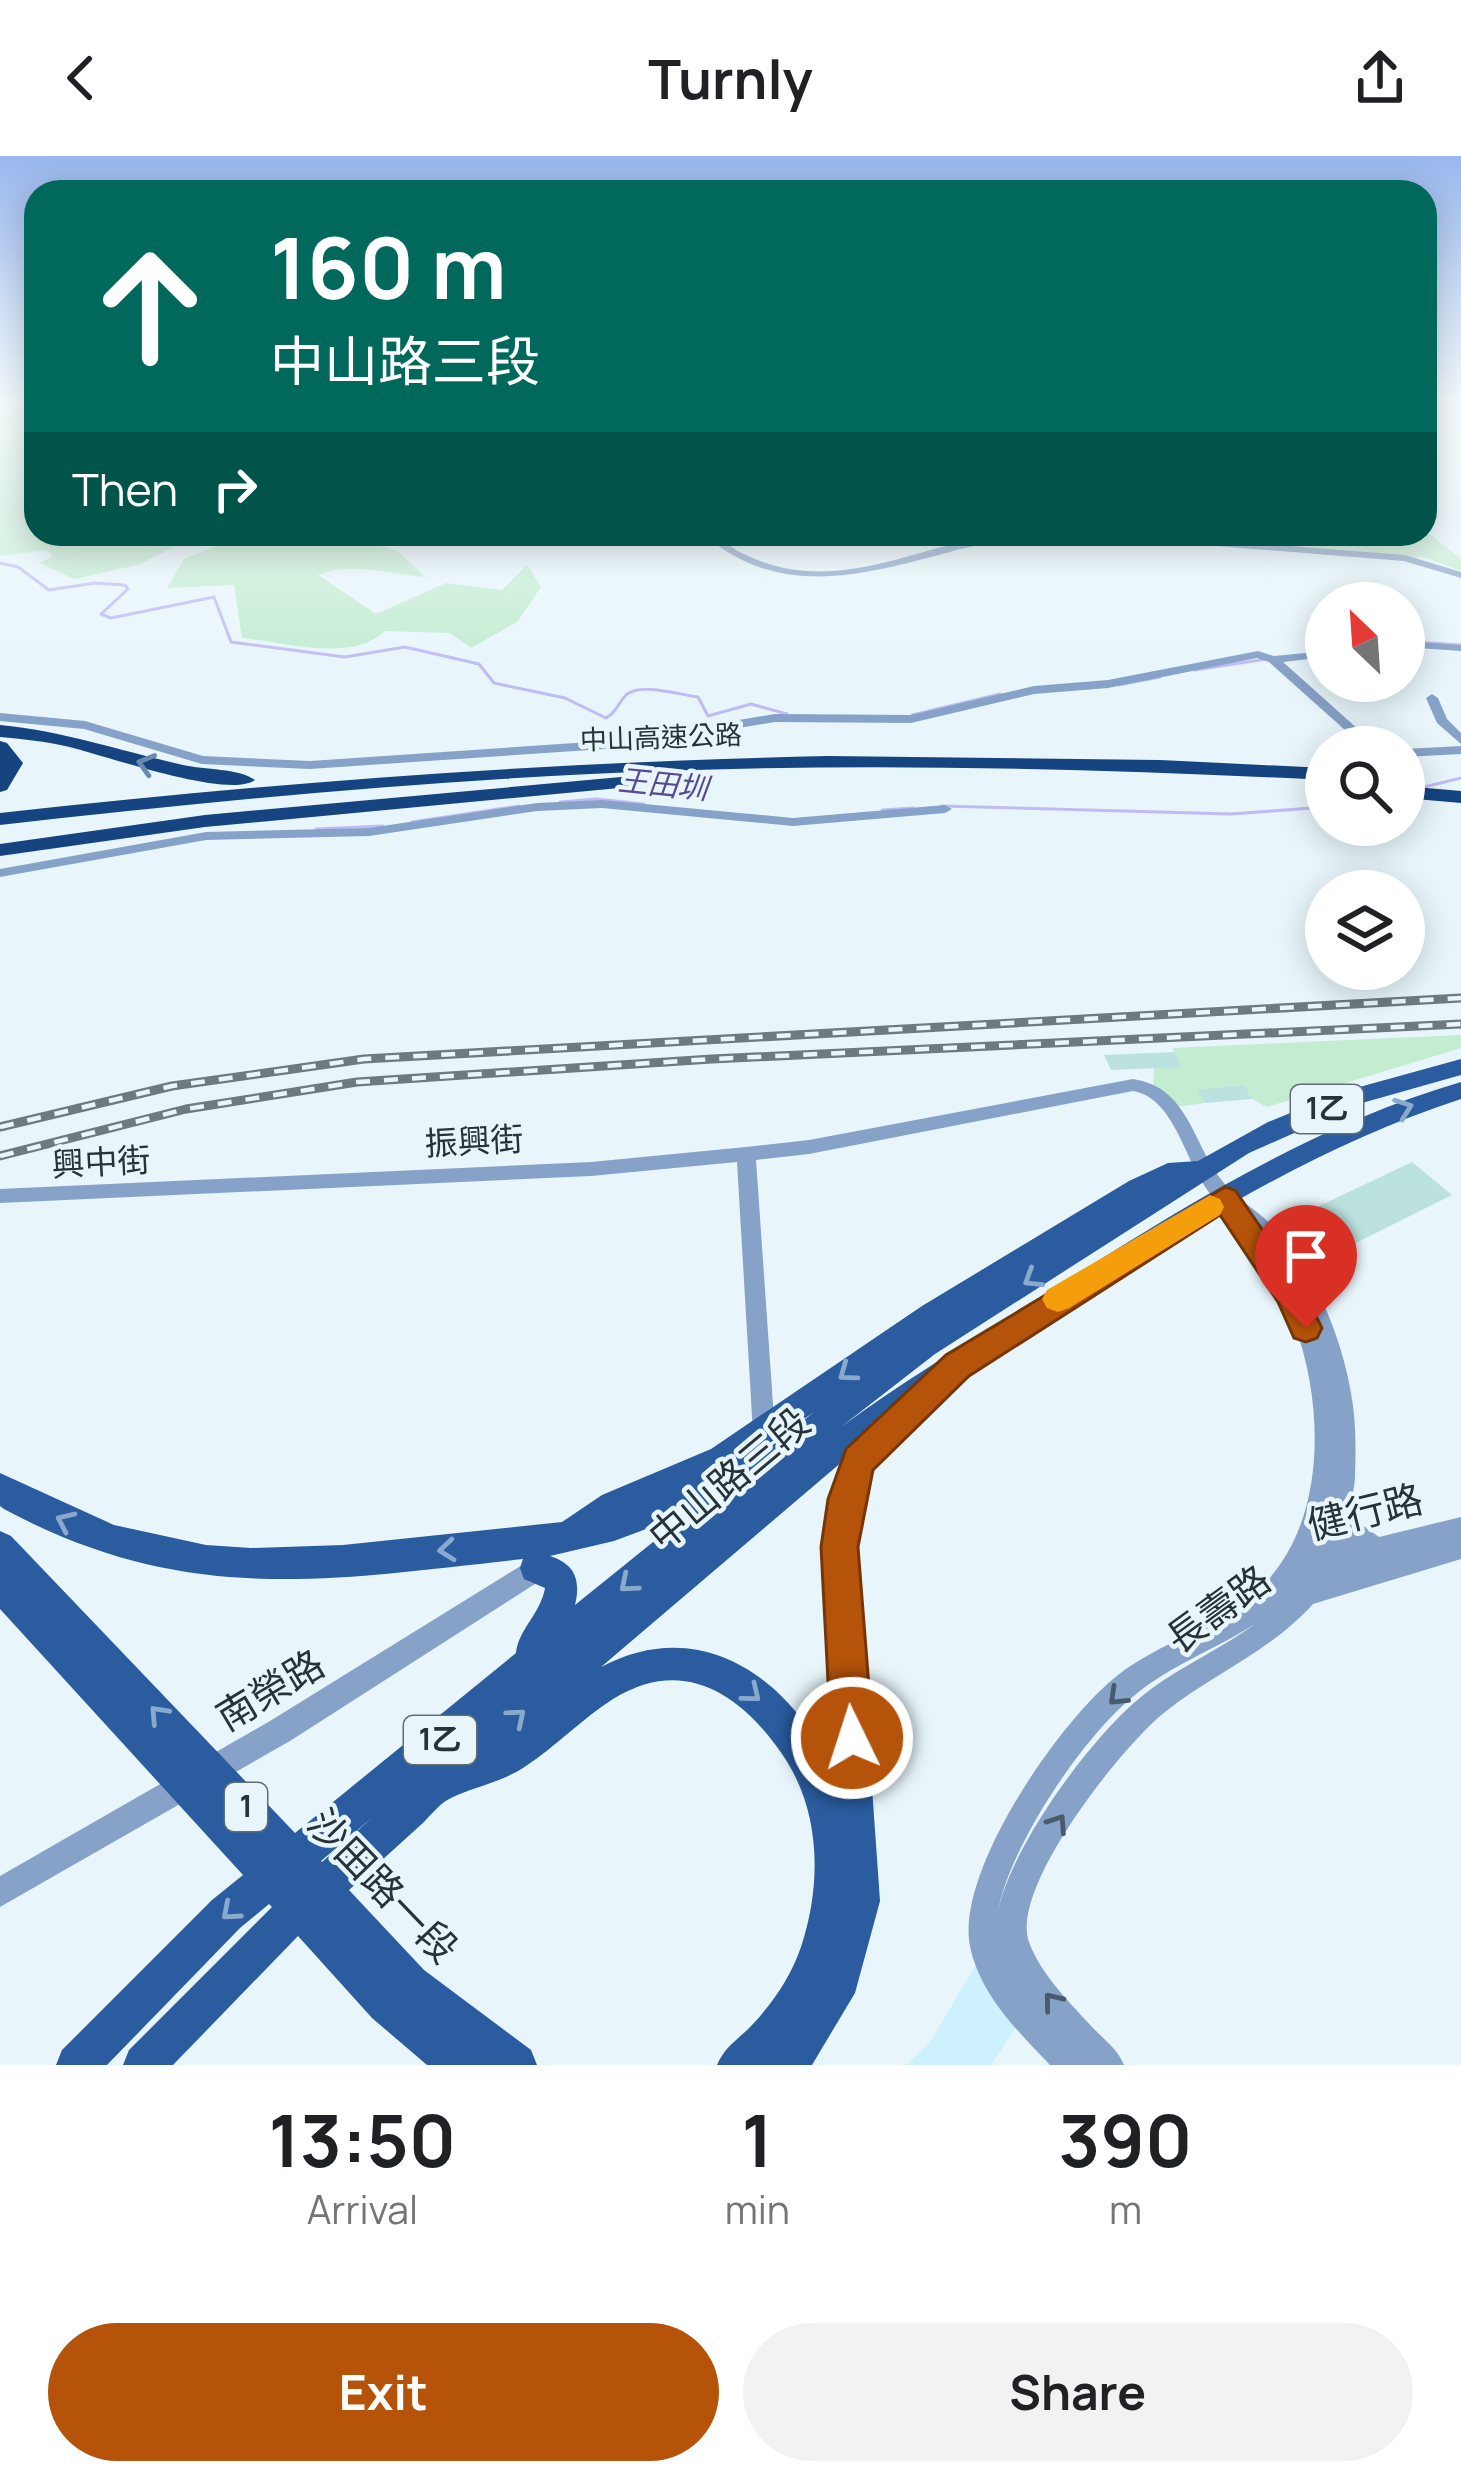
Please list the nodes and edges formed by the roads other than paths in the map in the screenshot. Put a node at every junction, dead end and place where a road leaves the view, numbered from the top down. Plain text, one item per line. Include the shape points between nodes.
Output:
1 (728, 546) edge
2 (966, 546) edge
3 (1255, 546) edge
4 (1461, 574) edge
5 (1425, 645) edge
6 (1461, 648) edge
7 (1305, 656) edge
8 (1271, 659) junction
9 (1432, 698) dead end
10 (0, 717) edge
11 (775, 718) junction
12 (703, 720) dead end
13 (1348, 726) edge
14 (0, 731) edge
15 (1461, 740) edge
16 (0, 747) edge
17 (1461, 751) edge
18 (1425, 752) edge
19 (1305, 773) edge
20 (683, 776) junction
21 (387, 778) junction
22 (1305, 785) edge
23 (1425, 785) edge
24 (0, 787) edge
25 (1455, 792) edge
26 (946, 809) dead end
27 (0, 819) edge
28 (0, 832) edge
29 (0, 854) edge
30 (0, 873) edge
31 (1461, 1067) edge
32 (1461, 1090) edge
33 (746, 1154) junction
34 (1201, 1170) junction
35 (205, 1187) joint
36 (0, 1196) edge
37 (1225, 1198) junction
38 (958, 1366) junction
39 (815, 1429) junction
40 (764, 1433) junction
41 (0, 1488) edge
42 (1338, 1504) junction
43 (1461, 1528) edge
44 (563, 1535) junction
45 (0, 1546) edge
46 (1461, 1547) edge
47 (1375, 1549) junction
48 (1324, 1562) junction
49 (536, 1568) junction
50 (1288, 1570) junction
51 (0, 1584) edge
52 (1307, 1592) junction
53 (1268, 1599) junction
54 (73, 1643) junction
55 (496, 1694) junction
56 (428, 1792) junction
57 (0, 1892) edge
58 (995, 1930) junction
59 (399, 1993) junction
60 (77, 2065) edge
61 (144, 2065) edge
62 (460, 2065) edge
63 (516, 2065) edge
64 (738, 2065) edge
65 (788, 2065) edge
66 (1071, 2065) edge
67 (1108, 2065) edge

1 - 2 street via 754,562 839,576
3 - 4 street via 1405,558
5 - 6 street
7 - 8 street
8 - 11 street via 1258,654 1034,690 911,719
8 - 13 street
9 - 15 street
10 - 11 street via 86,724 243,766 620,744
11 - 12 street via 740,708
21 -> 14 highway via 200,777 73,740
16 - 24 highway via 13,763
17 - 18 street
19 - 21 highway, 中山高速公路 via 853,760
20 - 22 highway, 中山高速公路 via 1060,772
20 - 28 highway, 中山高速公路 via 328,797
20 - 29 highway via 302,812
21 - 27 highway, 中山高速公路
23 - 25 highway
26 - 30 street via 793,822 602,804 537,807 369,832 206,836
31 - 34 main road, 中山路三段 / 1乙 via 1303,1118
37 -> 32 main road, 中山路三段 / 1乙 via 1370,1122
33 - 34 street, 振興街 via 1144,1084 1166,1097
33 - 35 street, 振興街
33 - 40 street
34 - 37 street, 長壽路
34 -> 39 main road, 中山路三段 / 1乙 via 925,1345
34 -> 40 main road, 中山路三段 via 1168,1173 1050,1241
35 - 36 street, 興中街
37 - 38 main road, 中山路三段 / 1乙
37 - 42 street, 長壽路 via 1276,1245 1324,1331 1345,1431
37 - 50 street, 長壽路 via 1290,1295 1321,1388 1326,1445 1316,1513
56 -> 38 main road, 中山路三段 / 1乙 via 793,1480
38 - 65 main road via 858,1461 846,1499 839,1547 860,1900 834,1993
39 - 44 main road via 722,1483 612,1527
39 -> 55 main road, 中山路三段 / 1乙
40 - 44 main road, 中山路三段
44 -> 41 main road via 277,1568 206,1564 99,1537
42 - 47 street via 1345,1526
42 - 48 street, 長壽路
43 - 47 street, 健行路
44 - 49 street, 南榮路
45 - 54 main road, 沙田路一段 / 1
46 - 52 street, 健行路
47 - 48 street, 健行路
48 - 50 street, 健行路
48 - 52 street, 長壽路
49 - 55 main road via 562,1582 557,1618
49 - 57 street, 南榮路 via 280,1731
50 - 53 street, 長壽路
51 - 54 main road, 沙田路一段 / 1
52 - 53 street, 健行路
58 -> 52 street, 長壽路 via 1108,1748 1153,1702 1271,1629
53 -> 58 street, 長壽路 via 1142,1672 1082,1731 997,1865 983,1899
54 - 59 main road, 沙田路一段 / 1
55 -> 60 main road, 中山路三段 / 1乙 via 226,1914
56 - 61 main road, 中山路三段 via 252,1951
56 -> 64 main road via 511,1755 636,1667 700,1666 758,1695 809,1761 834,1840 814,1968 796,2007
58 - 66 street via 989,1962
67 -> 58 street
59 - 62 main road, 沙田路一段 / 1
59 - 63 main road, 沙田路一段 / 1

